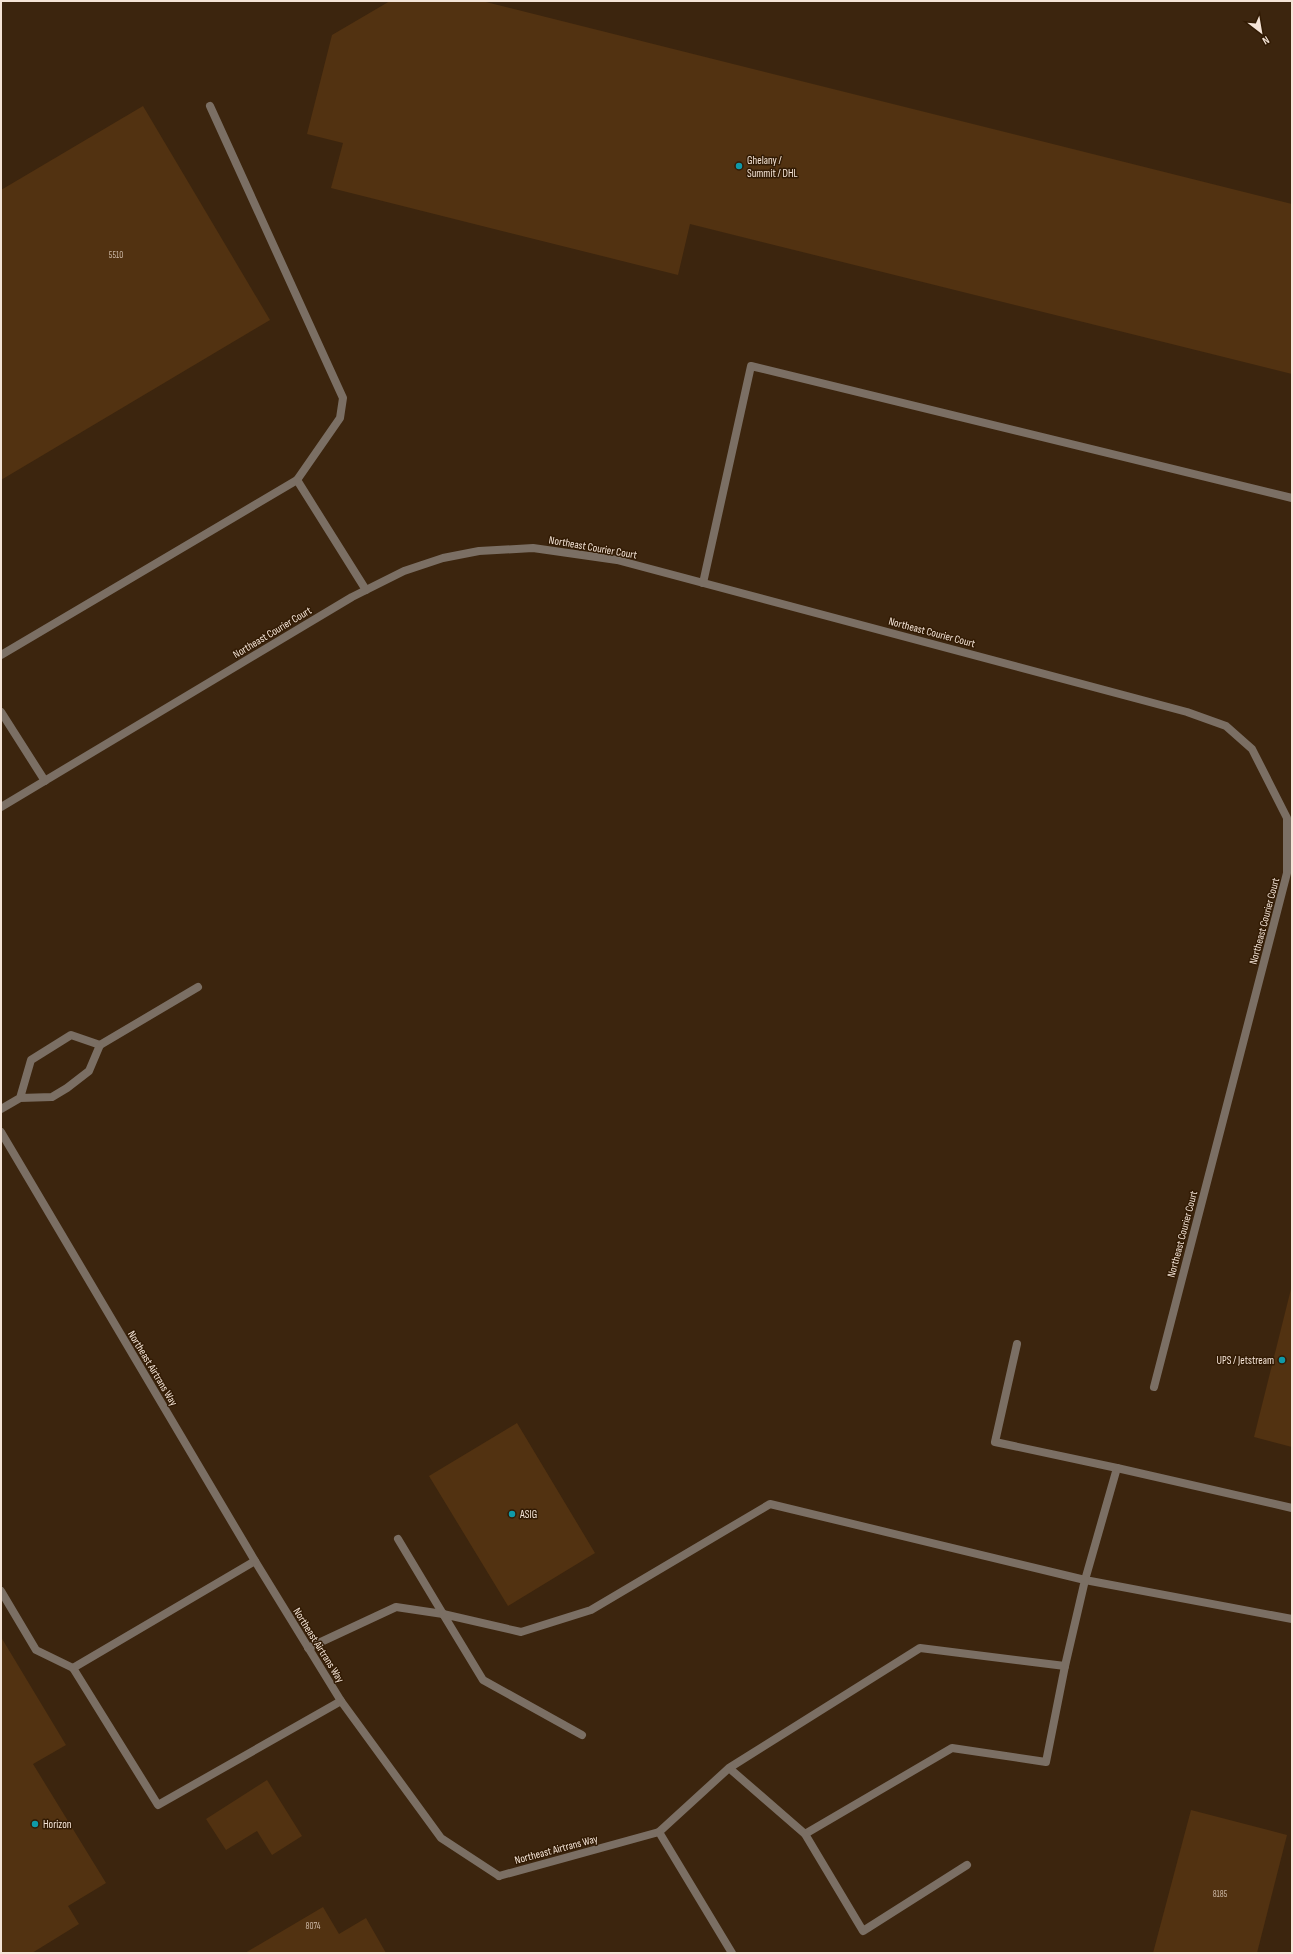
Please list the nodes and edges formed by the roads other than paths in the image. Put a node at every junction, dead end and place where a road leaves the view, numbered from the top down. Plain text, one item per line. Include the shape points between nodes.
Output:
1 (210, 106) dead end
2 (297, 480) junction
3 (1292, 498) edge
4 (703, 583) junction
5 (366, 590) junction
6 (1, 655) edge
7 (1, 712) edge
8 (45, 781) junction
9 (1, 808) edge
10 (1289, 817) edge
11 (198, 987) dead end
12 (100, 1045) junction
13 (20, 1098) junction
14 (1, 1109) edge
15 (1, 1132) edge
16 (1017, 1344) dead end
17 (1154, 1387) dead end
18 (1117, 1468) junction
19 (1292, 1508) edge
20 (398, 1539) dead end
21 (255, 1561) junction
22 (1085, 1580) junction
23 (1, 1591) edge
24 (443, 1614) junction
25 (1292, 1619) edge
26 (308, 1648) junction
27 (1065, 1666) junction
28 (73, 1668) junction
29 (341, 1701) junction
30 (582, 1735) dead end
31 (729, 1768) junction
32 (659, 1832) junction
33 (805, 1834) junction
34 (967, 1865) dead end
35 (732, 1953) edge

1 - 2 street via 343,398 340,418
2 - 5 street
2 - 6 street
3 - 4 street via 751,366
4 - 5 street, Northeast Courier Court via 617,560 533,548 479,551 443,558 404,571
4 - 10 street, Northeast Courier Court via 1187,712 1226,726 1252,749
5 - 8 street, Northeast Courier Court
7 - 8 street
8 - 9 street, Northeast Courier Court
10 - 17 street, Northeast Courier Court via 1287,873
11 - 12 street
12 - 13 street via 90,1071 67,1088 52,1097
12 - 13 street via 71,1035 31,1060
13 - 14 street
15 - 21 street, Northeast Airtrans Way
16 - 18 street via 995,1442
18 - 19 street
18 - 22 street
20 - 24 street
21 - 26 street, Northeast Airtrans Way
21 - 28 street
22 - 24 street via 770,1504 591,1610 521,1632
22 - 25 street
22 - 27 street
23 - 28 street via 36,1650
24 - 26 street via 396,1607
24 - 30 street via 483,1680
26 - 29 street, Northeast Airtrans Way
27 - 31 street via 920,1648
27 - 33 street via 1046,1762 952,1748
28 - 29 street via 158,1805
29 - 32 street, Northeast Airtrans Way via 441,1838 499,1876
31 - 32 street
31 - 33 street
32 - 35 street
33 - 34 street via 863,1931

